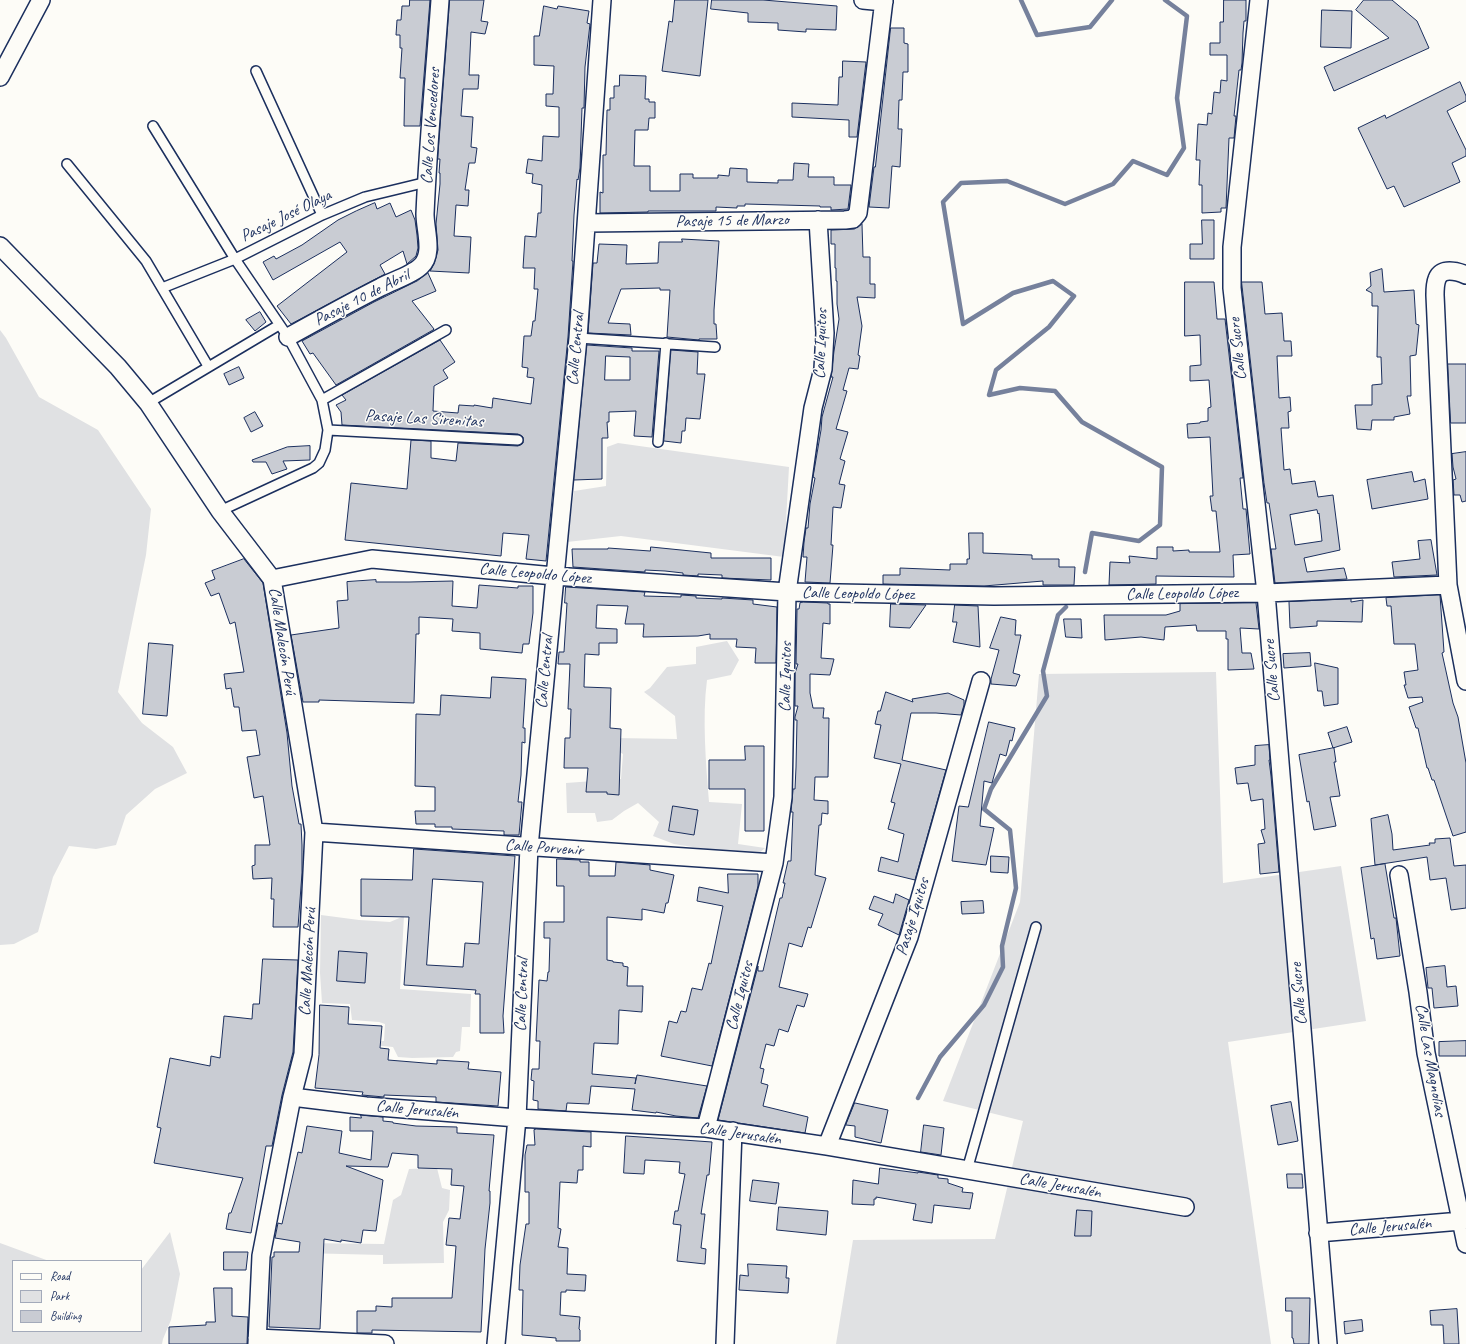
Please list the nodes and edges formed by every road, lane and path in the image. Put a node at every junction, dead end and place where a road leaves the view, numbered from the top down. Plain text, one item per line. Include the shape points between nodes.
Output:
1 (41, 0) edge
2 (440, 0) edge
3 (602, 0) edge
4 (863, 0) edge
5 (1260, 0) edge
6 (884, 1) edge
7 (256, 71) dead end
8 (0, 78) edge
9 (153, 126) dead end
10 (67, 164) dead end
11 (426, 182) junction
12 (322, 215) junction
13 (818, 220) junction
14 (587, 223) junction
15 (0, 246) edge
16 (428, 252) joint
17 (235, 259) junction
18 (1466, 275) edge
19 (162, 288) junction
20 (446, 330) dead end
21 (284, 331) junction
22 (578, 338) junction
23 (666, 343) junction
24 (715, 347) dead end
25 (208, 366) junction
26 (322, 400) junction
27 (148, 403) junction
28 (328, 430) junction
29 (518, 440) dead end
30 (658, 442) dead end
31 (220, 512) junction
32 (554, 576) junction
33 (272, 579) junction
34 (1448, 585) junction
35 (787, 592) junction
36 (1266, 593) junction
37 (981, 681) dead end
38 (1466, 681) edge
39 (314, 832) junction
40 (529, 846) junction
41 (774, 863) junction
42 (1399, 875) dead end
43 (1036, 927) dead end
44 (292, 1097) junction
45 (517, 1118) junction
46 (706, 1128) junction
47 (733, 1131) junction
48 (827, 1146) junction
49 (967, 1170) junction
50 (1185, 1207) dead end
51 (1461, 1221) junction
52 (1318, 1233) junction
53 (1466, 1244) edge
54 (257, 1341) edge
55 (385, 1344) edge
56 (496, 1344) edge
57 (725, 1344) edge
58 (1328, 1344) edge

1 - 8 street
2 - 11 street, Calle Los Vencedores
3 - 14 street, Calle Central
4 - 6 street
5 - 36 street, Calle Sucre via 1232,247 1232,288
6 - 13 street, Pasaje 15 de Marzo via 858,213 854,219
7 - 12 lane
9 - 17 lane
10 - 19 lane via 146,261
11 - 12 lane, Pasaje José Olaya via 365,197
11 - 16 street, Calle Los Vencedores via 425,222
12 - 17 lane, Pasaje José Olaya
13 - 14 street, Pasaje 15 de Marzo
13 - 35 street, Calle Iquitos via 825,333 823,369 813,408
14 - 22 street, Calle Central
15 - 27 street via 118,367
16 - 21 street, Pasaje 10 de Abril via 426,261 417,269
17 - 19 lane, Pasaje José Olaya
17 - 21 lane
18 - 34 street via 1454,270 1442,273 1437,278 1434,295
19 - 25 lane
20 - 26 lane
21 - 25 lane, Pasaje 10 de Abril
21 - 26 lane
22 - 23 lane
22 - 32 street, Calle Central
23 - 24 lane
23 - 30 lane
25 - 27 lane, Pasaje 10 de Abril
26 - 28 lane
27 - 31 street
28 - 29 lane, Pasaje Las Sirenitas
28 - 31 lane via 325,450 319,463 313,468
31 - 33 street
32 - 33 street, Calle Leopoldo López via 372,559
32 - 35 street, Calle Leopoldo López
32 - 40 street, Calle Central
33 - 39 street, Calle Malecón Perú
34 - 36 street, Calle Leopoldo López
34 - 38 street
35 - 36 street, Calle Leopoldo López via 994,596
35 - 41 street, Calle Iquitos via 783,797
36 - 52 street, Calle Sucre
37 - 48 street, Pasaje Iquitos via 909,937
39 - 40 street, Calle Porvenir
39 - 44 street, Calle Malecón Perú via 303,1054
40 - 41 street, Calle Porvenir
40 - 45 street, Calle Central
41 - 46 street, Calle Iquitos
42 - 51 street, Calle Las Magnolias via 1426,1053
43 - 49 lane
44 - 45 street, Calle Jerusalén via 366,1106
44 - 54 street, Calle Malecón Perú via 261,1256
45 - 46 street, Calle Jerusalén
45 - 56 street, Calle Central
46 - 47 street, Calle Jerusalén
47 - 48 street, Calle Jerusalén
47 - 57 street
48 - 49 street, Calle Jerusalén
49 - 50 street, Calle Jerusalén
51 - 52 street, Calle Jerusalén
51 - 53 street, Calle Las Magnolias
52 - 58 street, Calle Sucre
54 - 55 street

